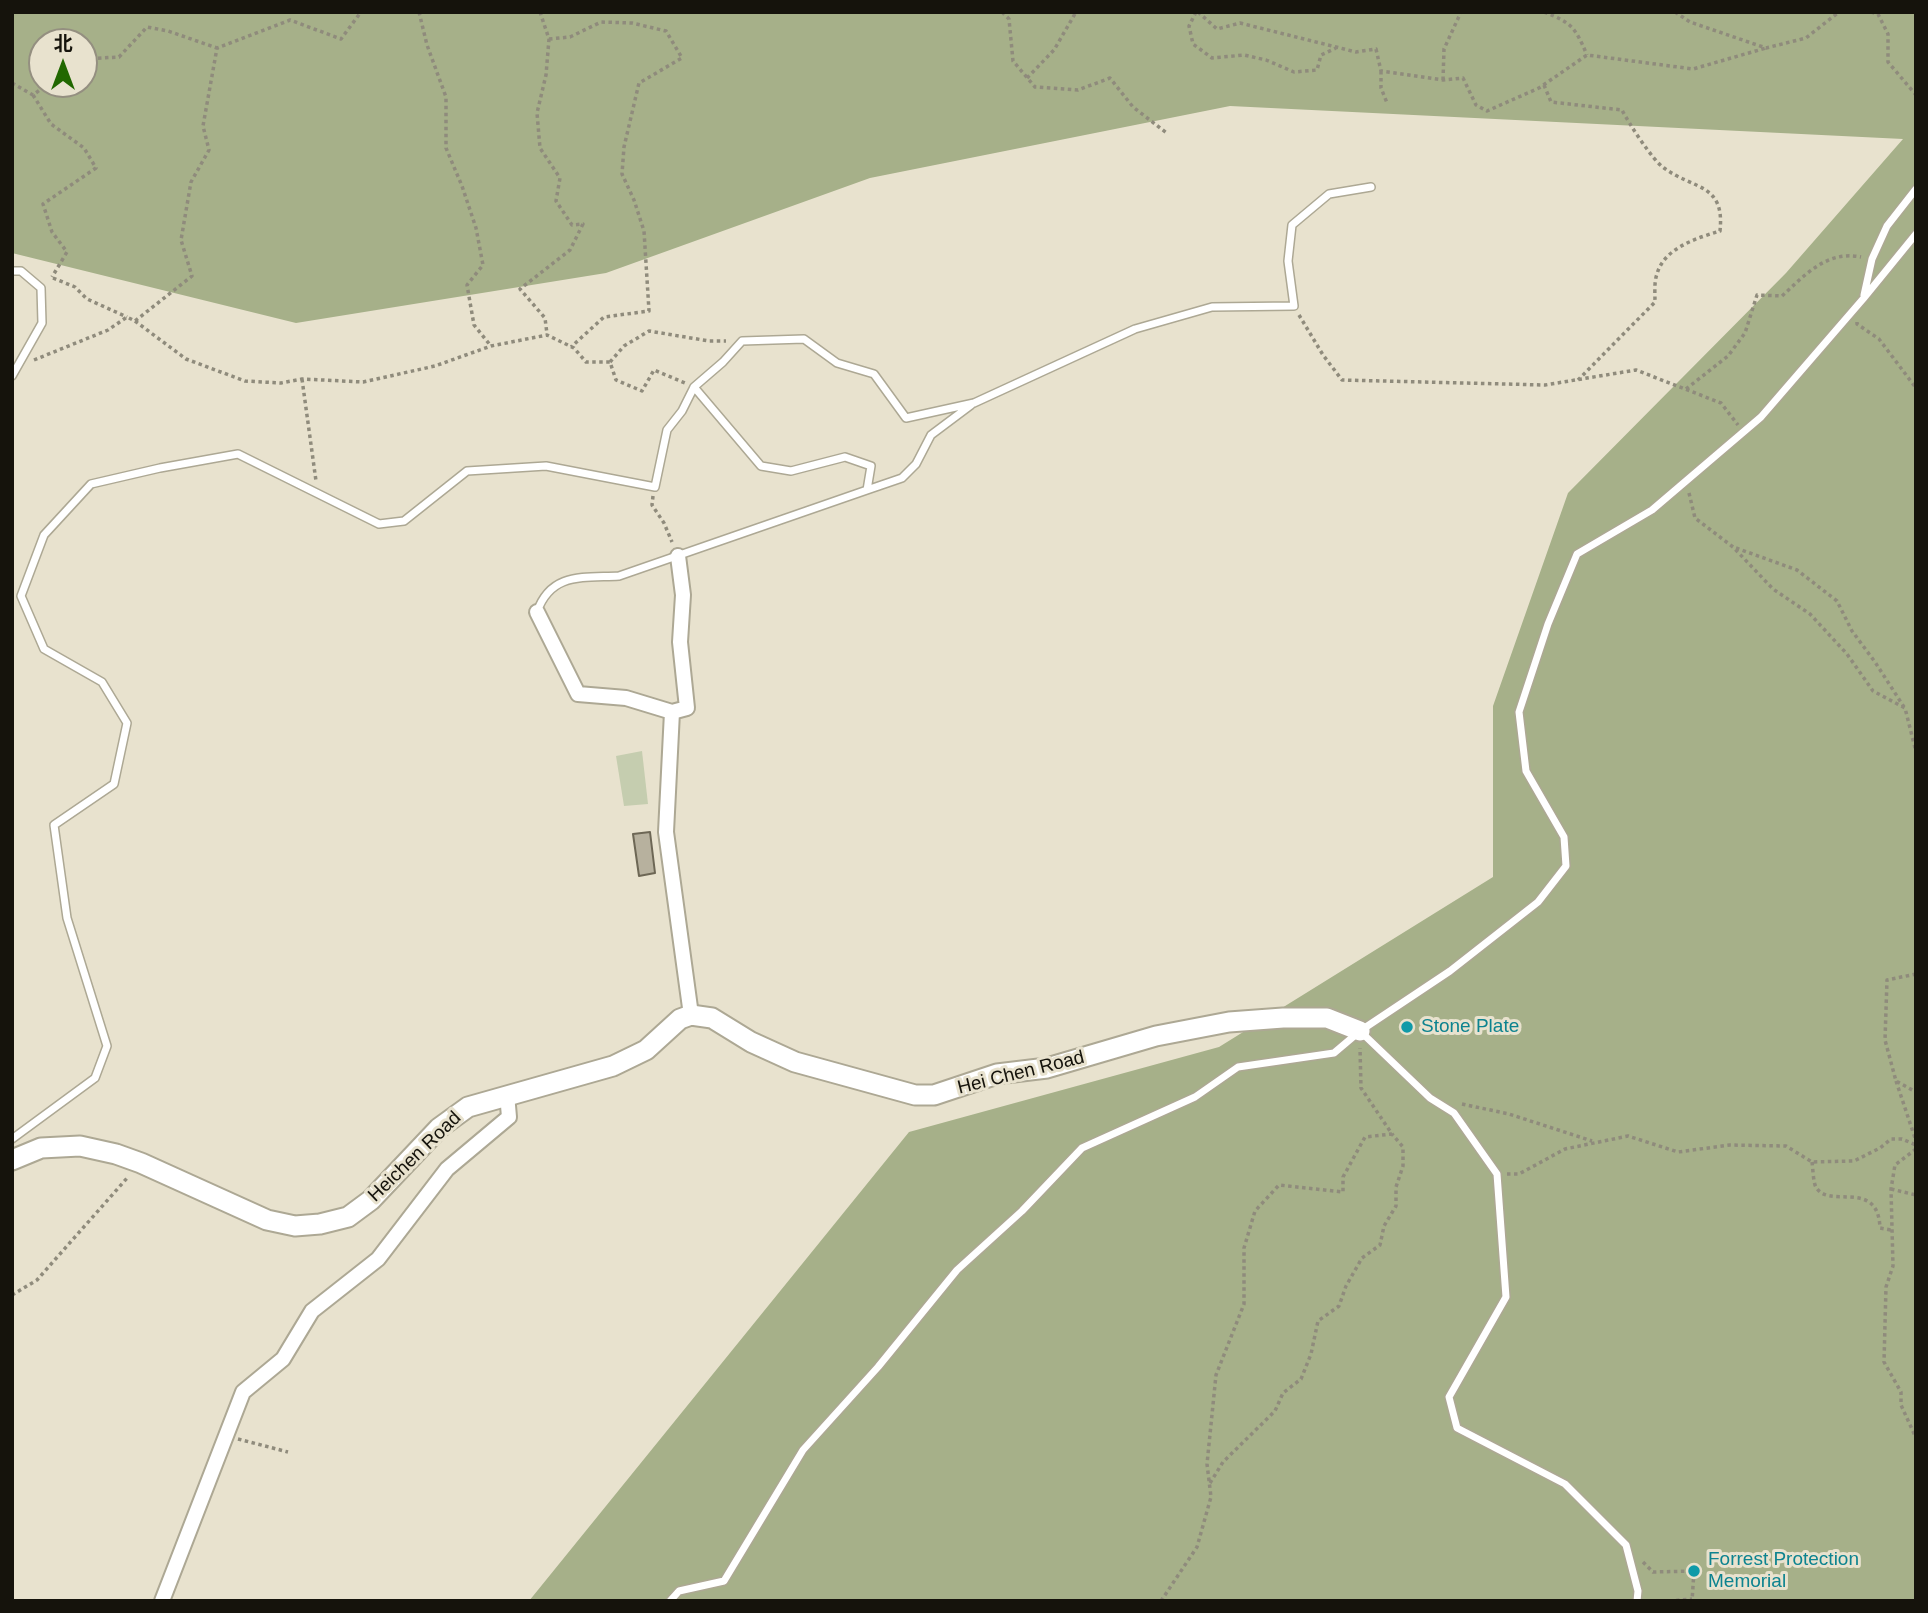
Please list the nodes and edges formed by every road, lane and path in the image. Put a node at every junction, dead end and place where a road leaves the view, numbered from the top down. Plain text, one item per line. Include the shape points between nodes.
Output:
1 (360, 12) edge
2 (419, 12) edge
3 (540, 12) edge
4 (1002, 12) edge
5 (1076, 12) edge
6 (1197, 12) edge
7 (1461, 12) edge
8 (1544, 12) edge
9 (1675, 12) edge
10 (1839, 12) edge
11 (1871, 12) edge
12 (549, 39) junction
13 (1336, 47) junction
14 (217, 48) junction
15 (1766, 48) junction
16 (1587, 55) junction
17 (98, 58) edge
18 (1381, 71) junction
19 (1027, 78) junction
20 (1443, 80) junction
21 (12, 83) edge
22 (1544, 85) junction
23 (28, 92) edge
24 (1916, 95) edge
25 (35, 98) edge
26 (1387, 103) dead end
27 (1168, 134) dead end
28 (1371, 187) dead end
29 (1916, 189) edge
30 (1916, 234) edge
31 (1872, 259) junction
32 (17, 271) edge
33 (52, 277) junction
34 (1863, 299) junction
35 (1294, 306) junction
36 (127, 317) junction
37 (135, 321) junction
38 (547, 335) junction
39 (742, 341) junction
40 (491, 346) junction
41 (571, 347) junction
42 (610, 362) junction
43 (13, 374) edge
44 (302, 379) junction
45 (1578, 380) junction
46 (694, 387) junction
47 (1916, 388) edge
48 (1686, 389) junction
49 (974, 402) junction
50 (1744, 432) junction
51 (1686, 481) junction
52 (655, 487) junction
53 (867, 490) junction
54 (317, 492) junction
55 (1732, 547) junction
56 (678, 556) junction
57 (537, 612) joint
58 (1905, 708) junction
59 (672, 712) junction
60 (1916, 752) edge
61 (1916, 974) edge
62 (691, 1015) junction
63 (1360, 1031) junction
64 (1896, 1081) junction
65 (1916, 1092) edge
66 (507, 1094) junction
67 (1430, 1098) junction
68 (1392, 1134) junction
69 (12, 1139) edge
70 (1594, 1142) junction
71 (1916, 1145) edge
72 (12, 1160) edge
73 (1812, 1162) junction
74 (141, 1163) junction
75 (1497, 1174) junction
76 (1891, 1189) junction
77 (1916, 1195) edge
78 (1891, 1230) junction
79 (12, 1294) edge
80 (226, 1436) junction
81 (1916, 1438) edge
82 (288, 1451) dead end
83 (1209, 1484) junction
84 (1626, 1545) junction
85 (1692, 1600) edge
86 (162, 1601) edge
87 (670, 1601) edge
88 (1161, 1601) edge
89 (1637, 1601) edge
90 (1670, 1601) edge

1 - 14 path via 341,39 290,20
2 - 40 path via 446,97 446,148 476,228 484,265 467,285 474,325
3 - 12 path
4 - 19 path via 1009,19 1013,61
5 - 19 path via 1054,50
6 - 13 path via 1217,29 1240,23
6 - 13 path via 1189,26 1193,44 1212,58 1244,55 1294,72 1317,71 1321,55
7 - 20 path via 1444,48
8 - 16 path via 1576,29
9 - 15 path via 1690,22
10 - 15 path via 1806,38
11 - 24 path via 1878,14 1888,34 1888,62
12 - 38 path via 537,113 540,148 559,178 556,201 572,225 583,224 570,250 520,289 545,318
12 - 41 path via 570,37 601,22 632,23 666,31 682,58 639,83 624,147 622,174 644,231 649,312 604,317
13 - 18 path via 1356,52 1376,49
14 - 17 path via 147,27 119,57
14 - 37 path via 203,126 209,150 191,182 181,240 192,276
15 - 16 path via 1693,69
16 - 22 path
18 - 20 path
18 - 26 path
19 - 27 path via 1035,87 1078,90 1110,78 1133,107
20 - 22 path via 1463,78 1476,105 1487,111
21 - 23 path
22 - 45 path via 1551,102 1622,110 1662,167 1713,195 1722,211 1720,230 1688,241 1666,259 1657,273 1655,302
25 - 33 path via 51,124 84,148 96,168 43,204 52,232 67,252
28 - 35 lane via 1329,194 1292,225 1288,261
29 - 31 lane via 1887,226
30 - 34 lane
31 - 34 lane
31 - 48 path via 1850,254 1820,262 1782,296 1757,295 1745,332 1728,356
32 - 33 path
32 - 43 lane via 41,288 42,323
33 - 36 path
34 - 47 path via 1857,324 1879,339
34 - 50 lane
35 - 45 path via 1342,380 1545,386
35 - 49 lane via 1212,307 1135,329
36 - 37 path
36 - 43 path via 108,330 35,359
37 - 44 path via 186,359 245,381
38 - 40 path
38 - 41 path
39 - 42 path via 709,341 649,331 624,346
39 - 46 lane
39 - 49 lane via 804,339 836,363 874,373 905,418
40 - 44 path via 435,366 363,382
41 - 42 path via 586,362
42 - 46 path via 616,380 642,391 654,370
44 - 54 path
45 - 48 path via 1636,370
46 - 52 lane via 667,430
46 - 53 lane via 761,466 791,471 845,457 871,466
48 - 50 path via 1721,402
49 - 53 lane via 931,435 916,464 902,478
50 - 51 lane
51 - 55 path via 1695,518
51 - 63 lane via 1652,510 1577,554 1519,712 1526,771 1564,837 1566,866 1538,902 1450,971
52 - 54 lane via 546,466 467,471 404,521 379,524
52 - 56 path via 652,505
53 - 56 lane
54 - 69 lane via 238,454 91,484 44,535 21,596 39,638 44,649 102,682 127,723 114,784 54,825 67,918 107,1046 95,1077
55 - 58 path via 1773,589 1810,614 1873,691
55 - 58 path via 1797,570 1837,600 1852,631
56 - 57 lane via 619,576 554,584
56 - 59 street via 687,708
57 - 59 street via 578,694 626,698
58 - 60 path
59 - 62 street via 666,832
61 - 64 path via 1887,980 1885,1040
62 - 63 street, Hei Chen Road via 712,1018 795,1062 915,1095 934,1095 997,1074 1047,1068 1156,1036 1229,1022 1327,1018
62 - 66 street, Heichen Road via 680,1019 646,1050 613,1066
63 - 67 lane
63 - 68 path via 1361,1087
63 - 87 lane via 1334,1053 1238,1067 1195,1097 1082,1148 957,1270 803,1450 724,1581 679,1591
64 - 65 path
64 - 71 path
66 - 74 street, Heichen Road via 468,1107 439,1128 371,1200 348,1217 320,1224 295,1226 267,1220
66 - 80 street via 509,1116 447,1169 378,1259 312,1311 283,1359 243,1392
67 - 70 path via 1510,1114
67 - 75 lane via 1454,1114
68 - 83 path via 1403,1147 1403,1166 1396,1206 1384,1226 1380,1245 1362,1258 1339,1306 1318,1321 1301,1380 1283,1392 1275,1410 1223,1462
68 - 83 path via 1365,1137 1343,1177 1343,1192 1279,1185 1255,1211 1244,1248 1244,1304 1216,1375
70 - 73 path via 1628,1136 1678,1152 1730,1145 1786,1146
70 - 75 path via 1565,1149 1519,1174
71 - 73 path via 1891,1139 1854,1161
71 - 76 path via 1895,1165
72 - 74 street, Heichen Road via 41,1148 80,1146
73 - 78 path via 1816,1186 1822,1193 1866,1199 1880,1215 1880,1228
74 - 79 path via 37,1280
75 - 84 lane via 1506,1297 1448,1396 1457,1428 1565,1484
76 - 77 path
76 - 78 path
78 - 81 path via 1884,1362 1901,1392 1901,1405
80 - 82 path
80 - 86 street
83 - 88 path via 1211,1497 1197,1547
84 - 85 path via 1653,1572 1694,1572
84 - 89 lane
85 - 90 path

